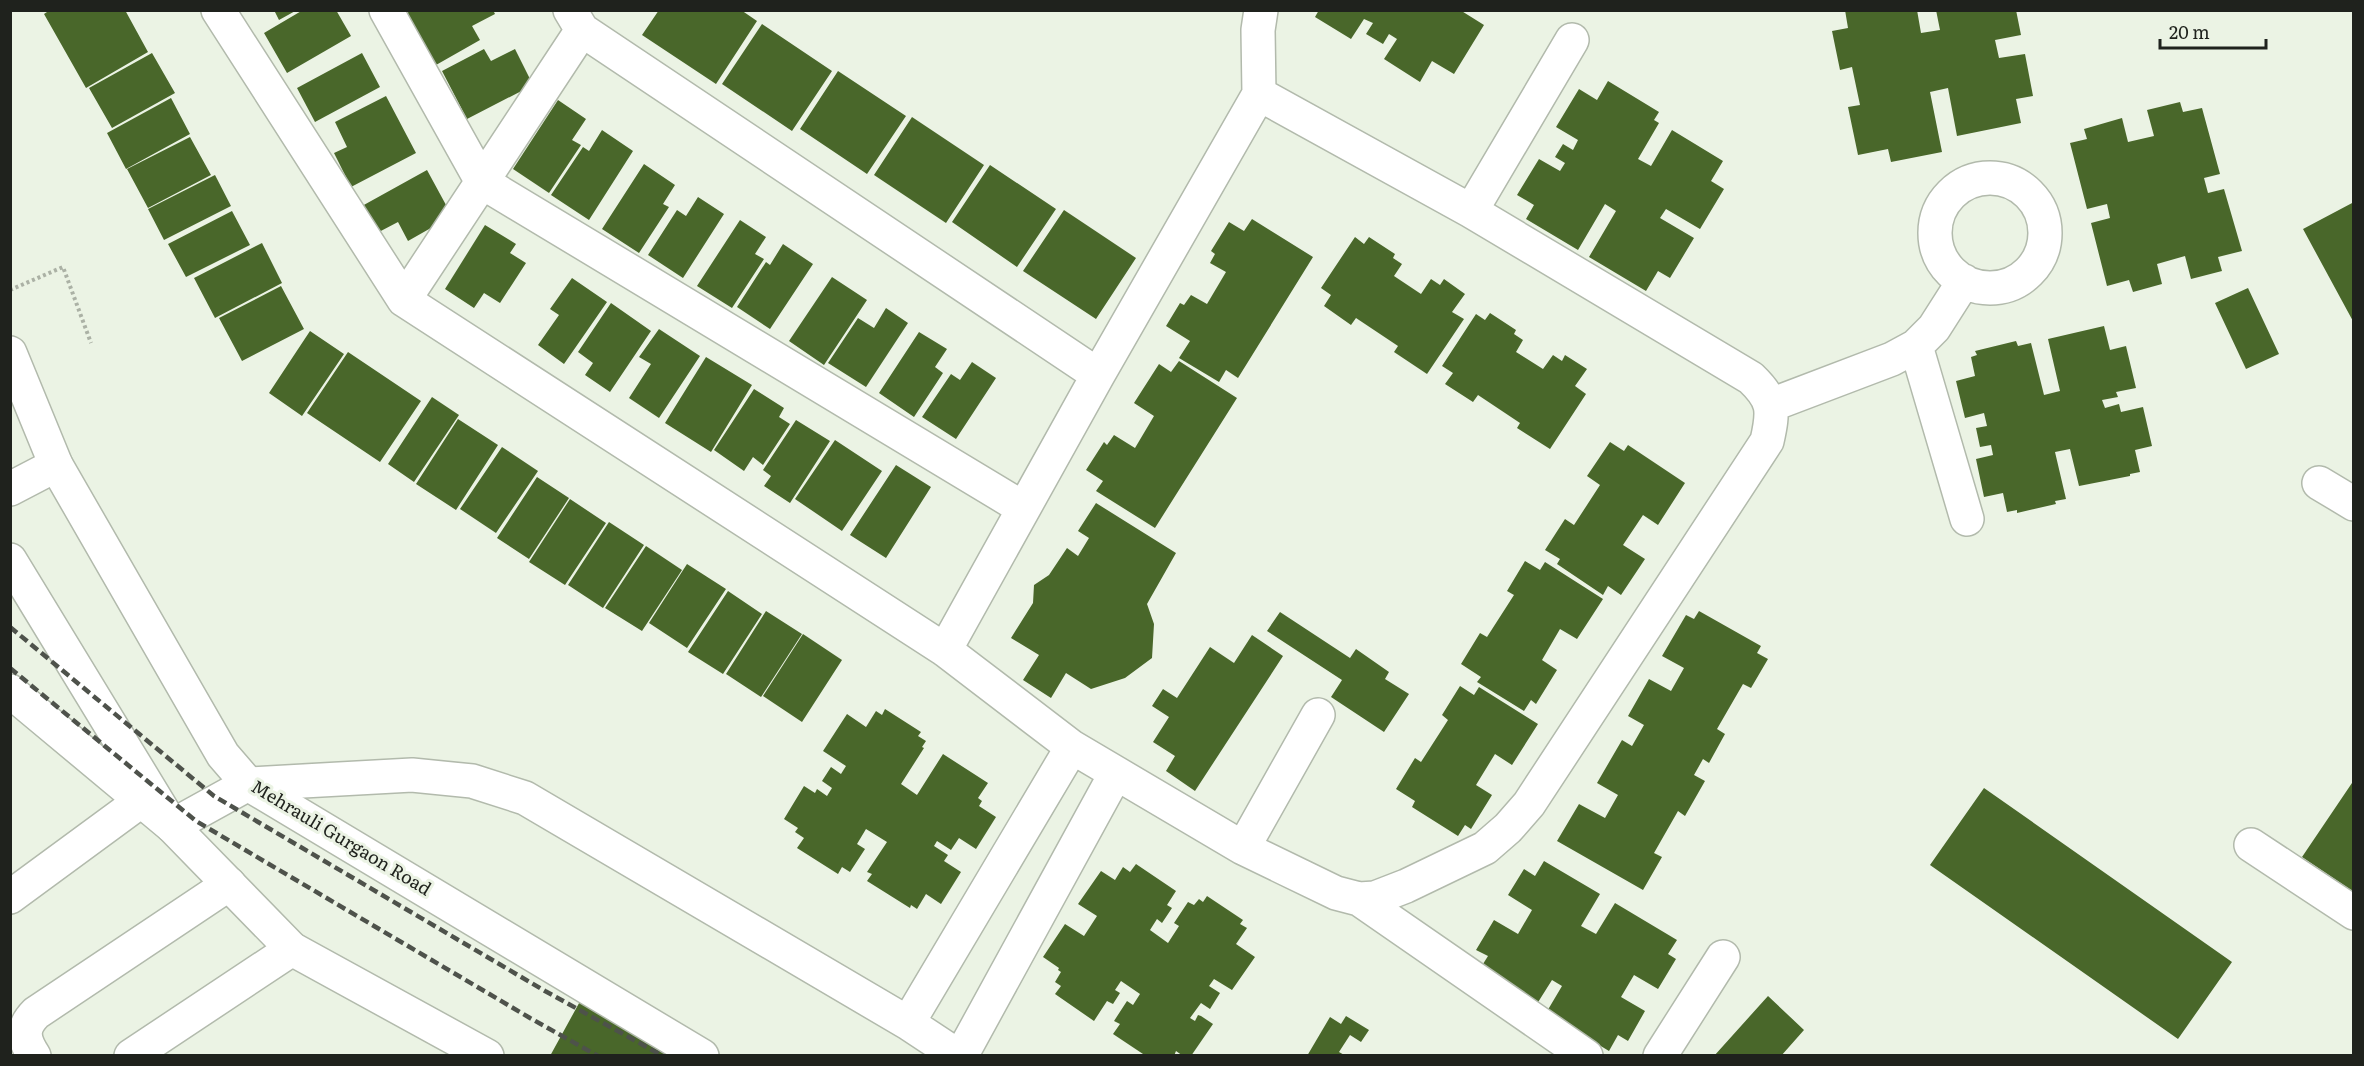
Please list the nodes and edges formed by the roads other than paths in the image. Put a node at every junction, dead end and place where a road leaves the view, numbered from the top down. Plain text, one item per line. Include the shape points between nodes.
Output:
1 (218, 10) edge
2 (387, 10) edge
3 (1261, 10) edge
4 (576, 20) edge
5 (1572, 40) dead end
6 (1259, 94) junction
7 (482, 182) junction
8 (1471, 211) junction
9 (1964, 281) dead end
10 (404, 300) junction
11 (1916, 346) junction
12 (10, 353) edge
13 (1098, 375) junction
14 (1771, 405) junction
15 (56, 465) junction
16 (2319, 483) dead end
17 (10, 489) edge
18 (2354, 504) edge
19 (1023, 508) junction
20 (1967, 519) dead end
21 (10, 560) edge
22 (945, 650) junction
23 (10, 691) edge
24 (1318, 715) dead end
25 (1072, 747) junction
26 (1116, 773) junction
27 (248, 784) junction
28 (142, 801) junction
29 (172, 826) junction
30 (2251, 845) dead end
31 (1243, 848) junction
32 (229, 884) junction
33 (10, 897) edge
34 (1359, 899) junction
35 (2354, 913) edge
36 (291, 949) junction
37 (1723, 957) dead end
38 (908, 1023) junction
39 (34, 1056) edge
40 (131, 1056) edge
41 (487, 1056) edge
42 (702, 1056) edge
43 (960, 1056) edge
44 (1586, 1056) edge
45 (1660, 1056) edge

1 - 10 main road
2 - 7 main road
3 - 6 main road
4 - 7 main road
4 - 13 main road
5 - 8 main road
6 - 8 main road
6 - 13 main road
7 - 10 main road
7 - 19 main road
8 - 14 main road via 1751,378 1766,393
9 - 11 main road via 1934,328
10 - 22 main road
11 - 14 main road
11 - 20 main road
12 - 15 main road, Mehrauli Gurgaon Road
13 - 19 main road
14 - 34 main road via 1767,441 1529,804 1485,848 1406,886 1375,898
15 - 17 main road
15 - 27 main road, Mehrauli Gurgaon Road via 223,755
16 - 18 main road
19 - 22 main road
21 - 29 main road
22 - 25 main road
23 - 28 main road
24 - 31 main road
25 - 26 main road
25 - 38 main road
26 - 31 main road
26 - 43 main road
27 - 29 main road
27 - 38 main road via 412,775 472,781 525,798
27 - 42 main road, Mehrauli Gurgaon Road
28 - 29 main road
28 - 33 main road
29 - 32 main road
30 - 35 main road
31 - 34 main road via 1336,893
32 - 36 main road
32 - 39 main road via 36,1013 24,1036
34 - 44 main road
36 - 40 main road
36 - 41 main road
37 - 45 main road
38 - 43 main road

